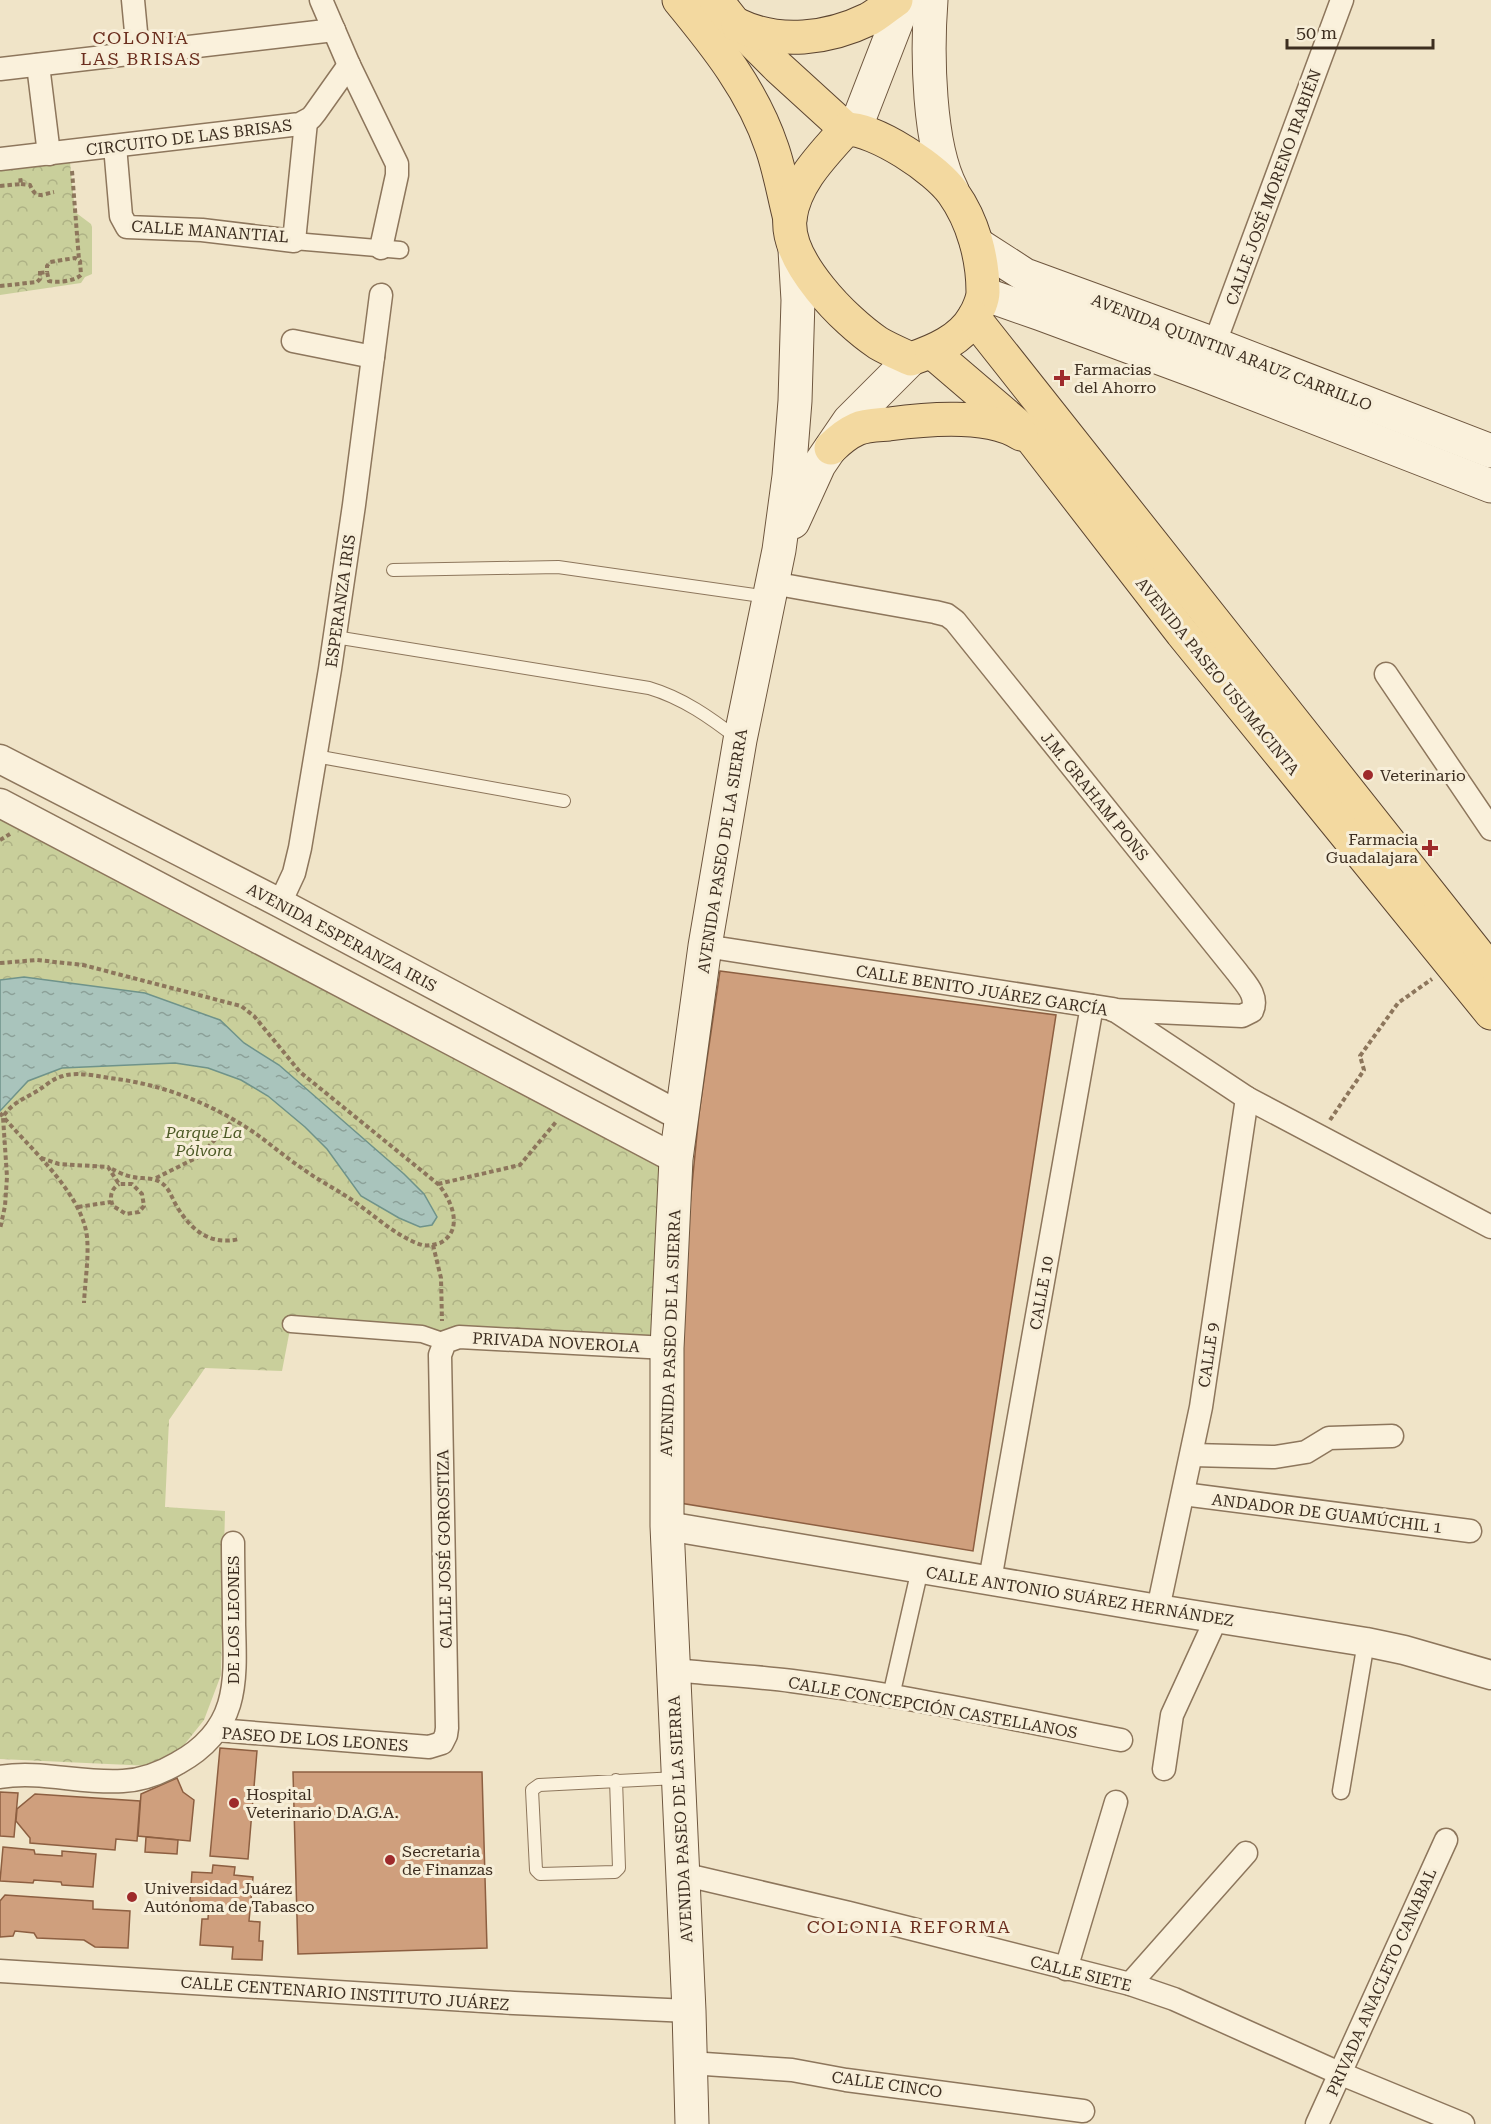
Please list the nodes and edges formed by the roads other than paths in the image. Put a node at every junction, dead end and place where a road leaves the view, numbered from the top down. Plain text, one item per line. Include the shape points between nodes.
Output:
1 (133, 0) edge
2 (321, 0) edge
3 (679, 0) edge
4 (896, 0) edge
5 (904, 0) edge
6 (931, 0) edge
7 (1342, 0) edge
8 (726, 12) edge
9 (334, 30) junction
10 (138, 53) junction
11 (348, 64) junction
12 (38, 65) junction
13 (0, 69) edge
14 (306, 122) junction
15 (850, 129) junction
16 (115, 146) junction
17 (49, 154) junction
18 (0, 159) edge
19 (951, 190) junction
20 (792, 235) junction
21 (294, 241) junction
22 (977, 244) junction
23 (391, 249) joint
24 (381, 295) dead end
25 (979, 306) junction
26 (293, 341) dead end
27 (1214, 344) junction
28 (922, 356) junction
29 (373, 357) junction
30 (1203, 374) junction
31 (1034, 442) junction
32 (831, 448) junction
33 (1491, 451) edge
34 (1491, 486) edge
35 (779, 550) junction
36 (393, 570) dead end
37 (770, 590) junction
38 (335, 637) junction
39 (1386, 674) dead end
40 (740, 740) junction
41 (315, 756) junction
42 (0, 759) edge
43 (564, 801) dead end
44 (0, 803) edge
45 (1491, 829) edge
46 (280, 903) junction
47 (705, 946) junction
48 (1491, 971) edge
49 (1102, 1008) junction
50 (1491, 1013) edge
51 (1247, 1098) junction
52 (682, 1117) junction
53 (676, 1159) junction
54 (1491, 1227) edge
55 (291, 1324) dead end
56 (445, 1342) junction
57 (667, 1348) junction
58 (1392, 1436) dead end
59 (1192, 1455) junction
60 (1183, 1494) junction
61 (667, 1526) junction
62 (1470, 1531) dead end
63 (233, 1543) dead end
64 (920, 1569) junction
65 (990, 1580) junction
66 (1158, 1609) junction
67 (1216, 1619) junction
68 (1366, 1642) junction
69 (673, 1670) junction
70 (1491, 1675) edge
71 (891, 1696) junction
72 (216, 1730) junction
73 (1121, 1740) dead end
74 (429, 1747) joint
75 (1164, 1769) dead end
76 (0, 1778) edge
77 (677, 1778) junction
78 (616, 1780) junction
79 (1341, 1791) dead end
80 (1116, 1802) dead end
81 (1446, 1840) dead end
82 (1246, 1853) dead end
83 (682, 1874) junction
84 (1066, 1969) junction
85 (0, 1971) edge
86 (1130, 1984) junction
87 (689, 2011) junction
88 (690, 2063) junction
89 (1339, 2073) junction
90 (1083, 2111) dead end
91 (692, 2124) edge
92 (1317, 2124) edge
93 (1462, 2124) edge

1 - 10 street
2 - 9 street
3 - 20 main road via 740,80 763,126
4 - 8 main road via 870,18 815,37 766,36
5 - 15 main road
6 - 19 main road via 935,135 943,174
7 - 27 street, CALLE JOSÉ MORENO IRABIÉN
8 - 15 main road via 778,67
9 - 10 street
9 - 11 street
10 - 12 street
11 - 14 street, CIRCUITO DE LAS BRISAS
11 - 23 street via 397,164
12 - 13 street
12 - 17 street
14 - 16 street, CIRCUITO DE LAS BRISAS
14 - 21 street, CALLE MANANTIAL
15 - 19 main road via 882,139 904,152
15 - 20 main road via 809,171 799,190
16 - 17 street, CIRCUITO DE LAS BRISAS
16 - 21 street, CALLE MANANTIAL via 121,216 127,226 213,230
17 - 18 street, CIRCUITO DE LAS BRISAS
19 - 22 main road via 966,212
20 - 28 main road via 822,292 854,324 878,343
20 - 35 main road, AVENIDA PASEO DE LA SIERRA via 798,300 795,401
21 - 23 street
22 - 25 main road
22 - 27 main road, AVENIDA QUINTIN ARAUZ CARRILLO via 1025,274
24 - 29 street, ESPERANZA IRIS
25 - 28 main road via 957,336
25 - 30 main road, AVENIDA QUINTIN ARAUZ CARRILLO via 1041,314
25 - 48 main road, AVENIDA PASEO USUMACINTA
26 - 29 street
27 - 30 street, CALLE JOSÉ MORENO IRABIÉN
27 - 33 main road, AVENIDA QUINTIN ARAUZ CARRILLO
28 - 31 main road, AVENIDA PASEO USUMACINTA via 1017,424
28 - 32 main road, AVENIDA PASEO DE LA SIERRA via 849,421
29 - 38 street, ESPERANZA IRIS
30 - 34 main road, AVENIDA QUINTIN ARAUZ CARRILLO
31 - 32 main road via 1014,429 947,418 858,429
31 - 50 main road, AVENIDA PASEO USUMACINTA via 1182,633
32 - 35 main road, AVENIDA PASEO DE LA SIERRA
35 - 37 main road, AVENIDA PASEO DE LA SIERRA
36 - 37 lane via 558,567
37 - 40 main road, AVENIDA PASEO DE LA SIERRA
37 - 49 street, J.M. GRAHAM PONS via 928,610 955,621 1237,972 1255,1001 1252,1011 1242,1016
38 - 40 lane via 649,688 678,699
38 - 41 street, ESPERANZA IRIS
39 - 45 street
40 - 47 main road, AVENIDA PASEO DE LA SIERRA
41 - 43 lane
41 - 46 street, ESPERANZA IRIS via 296,866
42 - 46 street, AVENIDA ESPERANZA IRIS
44 - 53 street
46 - 52 street, AVENIDA ESPERANZA IRIS
47 - 49 street, CALLE BENITO JUÁREZ GARCÍA
47 - 52 main road, AVENIDA PASEO DE LA SIERRA
49 - 51 street, CALLE BENITO JUÁREZ GARCÍA
49 - 65 street, CALLE 10
51 - 54 street, CALLE BENITO JUÁREZ GARCÍA
51 - 59 street, CALLE 9
52 - 53 main road, AVENIDA PASEO DE LA SIERRA
53 - 57 main road, AVENIDA PASEO DE LA SIERRA
55 - 56 street via 422,1334
56 - 57 street, PRIVADA NOVEROLA via 459,1337
56 - 74 street, CALLE JOSÉ GOROSTIZA via 440,1355 447,1728 445,1740
57 - 61 main road, AVENIDA PASEO DE LA SIERRA
58 - 59 street via 1329,1438 1305,1452 1275,1457
59 - 60 street, CALLE 9
60 - 62 street, ANDADOR DE GUAMÚCHIL 1
60 - 66 street, CALLE 9
61 - 64 street, CALLE ANTONIO SUÁREZ HERNÁNDEZ
61 - 69 main road, AVENIDA PASEO DE LA SIERRA
63 - 72 street, DE LOS LEONES via 235,1677 227,1712
64 - 65 street, CALLE ANTONIO SUÁREZ HERNÁNDEZ
64 - 71 street
65 - 66 street, CALLE ANTONIO SUÁREZ HERNÁNDEZ
66 - 67 street, CALLE ANTONIO SUÁREZ HERNÁNDEZ
67 - 68 street, CALLE ANTONIO SUÁREZ HERNÁNDEZ
67 - 75 street via 1172,1715
68 - 70 street, CALLE ANTONIO SUÁREZ HERNÁNDEZ
68 - 79 street
69 - 71 street, CALLE CONCEPCIÓN CASTELLANOS
69 - 77 main road, AVENIDA PASEO DE LA SIERRA
71 - 73 street, CALLE CONCEPCIÓN CASTELLANOS
72 - 74 street, PASEO DE LOS LEONES
72 - 76 street, PASEO DE LOS LEONES via 184,1760 137,1779
77 - 78 lane
77 - 83 main road, AVENIDA PASEO DE LA SIERRA
78 - 78 lane via 619,1868 615,1872 540,1874 535,1858 534,1786
80 - 84 street
81 - 89 street, PRIVADA ANACLETO CANABAL
82 - 86 street
83 - 84 street, CALLE SIETE via 849,1912
83 - 87 main road, AVENIDA PASEO DE LA SIERRA
84 - 86 street, CALLE SIETE
85 - 87 street, CALLE CENTENARIO INSTITUTO JUÁREZ
86 - 89 street, CALLE SIETE via 1174,1999
87 - 88 main road, AVENIDA PASEO DE LA SIERRA
88 - 90 street, CALLE CINCO via 792,2070
88 - 91 main road, AVENIDA PASEO DE LA SIERRA
89 - 92 street, PRIVADA ANACLETO CANABAL
89 - 93 street, CALLE SIETE

